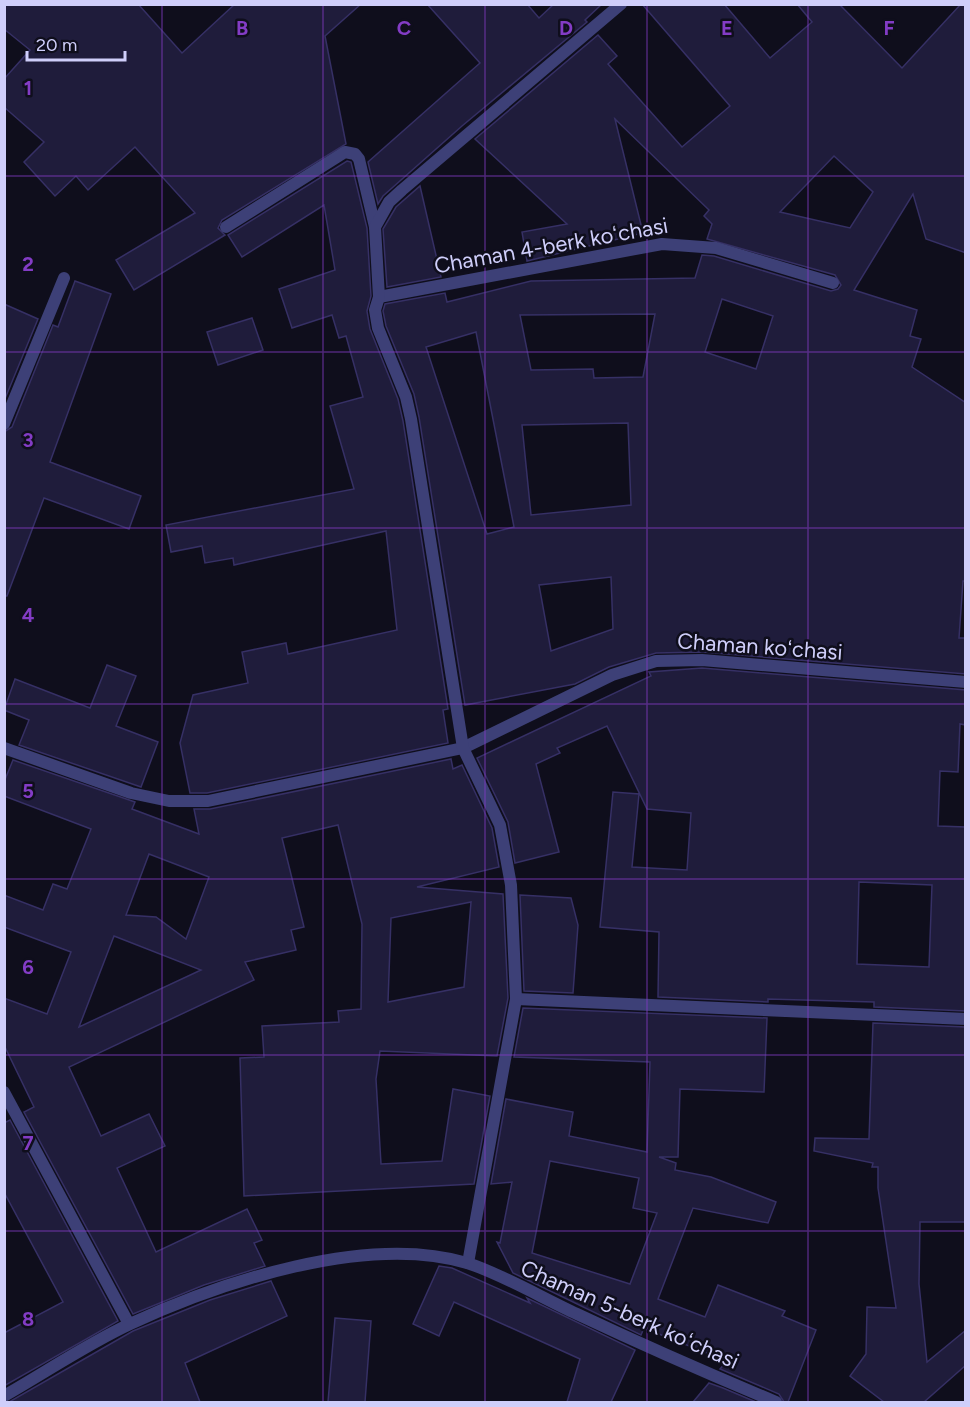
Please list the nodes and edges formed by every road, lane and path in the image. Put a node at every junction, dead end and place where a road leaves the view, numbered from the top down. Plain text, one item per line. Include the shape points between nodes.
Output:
1 (621, 4) edge
2 (226, 227) dead end
3 (375, 227) junction
4 (64, 278) dead end
5 (833, 283) dead end
6 (379, 297) junction
7 (4, 424) edge
8 (966, 682) edge
9 (4, 748) edge
10 (462, 748) junction
11 (516, 999) junction
12 (966, 1019) edge
13 (4, 1092) edge
14 (468, 1263) junction
15 (129, 1324) junction
16 (4, 1396) edge
17 (776, 1402) edge

1 - 3 street via 388,202
2 - 3 street via 345,152 359,159
3 - 6 street
4 - 7 street
5 - 6 street, Chaman 4-berk koʻchasi via 716,248 662,244
6 - 10 street via 375,310 378,328 411,419
8 - 10 street, Chaman koʻchasi via 702,660 656,661 612,675
9 - 10 street, Chaman koʻchasi via 131,792 169,801 198,801
10 - 11 street via 500,825 511,885
11 - 12 street
11 - 14 street
13 - 15 street
14 - 15 street, Chaman 5-berk koʻchasi via 412,1254 351,1257 285,1267
14 - 17 street, Chaman 5-berk koʻchasi
15 - 16 street, Chaman 5-berk koʻchasi

